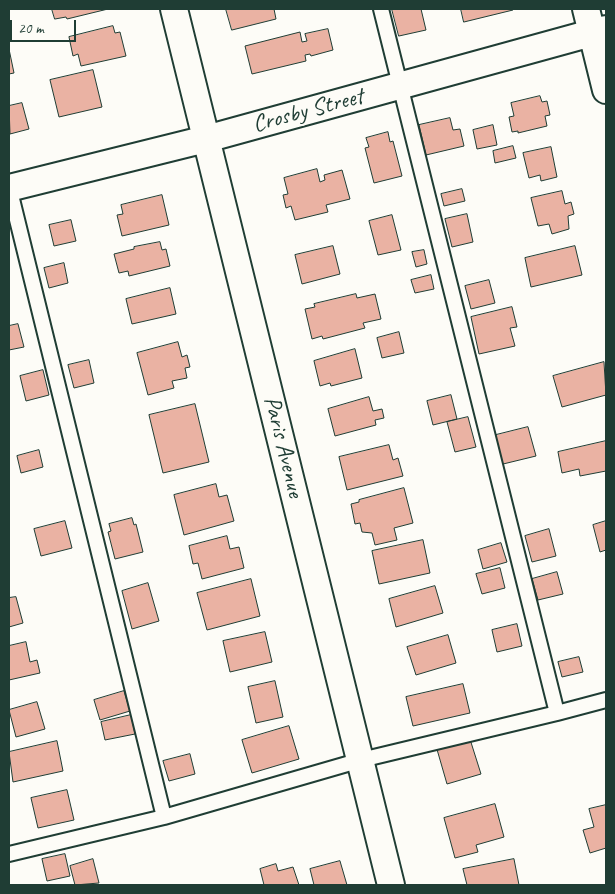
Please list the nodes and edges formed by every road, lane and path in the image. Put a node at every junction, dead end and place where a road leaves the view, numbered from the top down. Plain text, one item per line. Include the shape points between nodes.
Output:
1 (174, 9) edge
2 (381, 9) edge
3 (595, 23) edge
4 (401, 85) junction
5 (606, 90) edge
6 (206, 139) junction
7 (9, 187) edge
8 (606, 700) edge
9 (557, 713) junction
10 (361, 760) junction
11 (164, 817) junction
12 (9, 854) edge
13 (392, 885) edge

1 - 6 street, Paris Avenue
2 - 4 lane
3 - 4 street, Crosby Street
3 - 5 street
4 - 6 street, Crosby Street
4 - 9 lane
6 - 7 street, Crosby Street
6 - 10 street, Paris Avenue
7 - 11 lane
8 - 9 lane
9 - 10 lane
10 - 11 lane
10 - 13 street, Paris Avenue
11 - 12 lane

